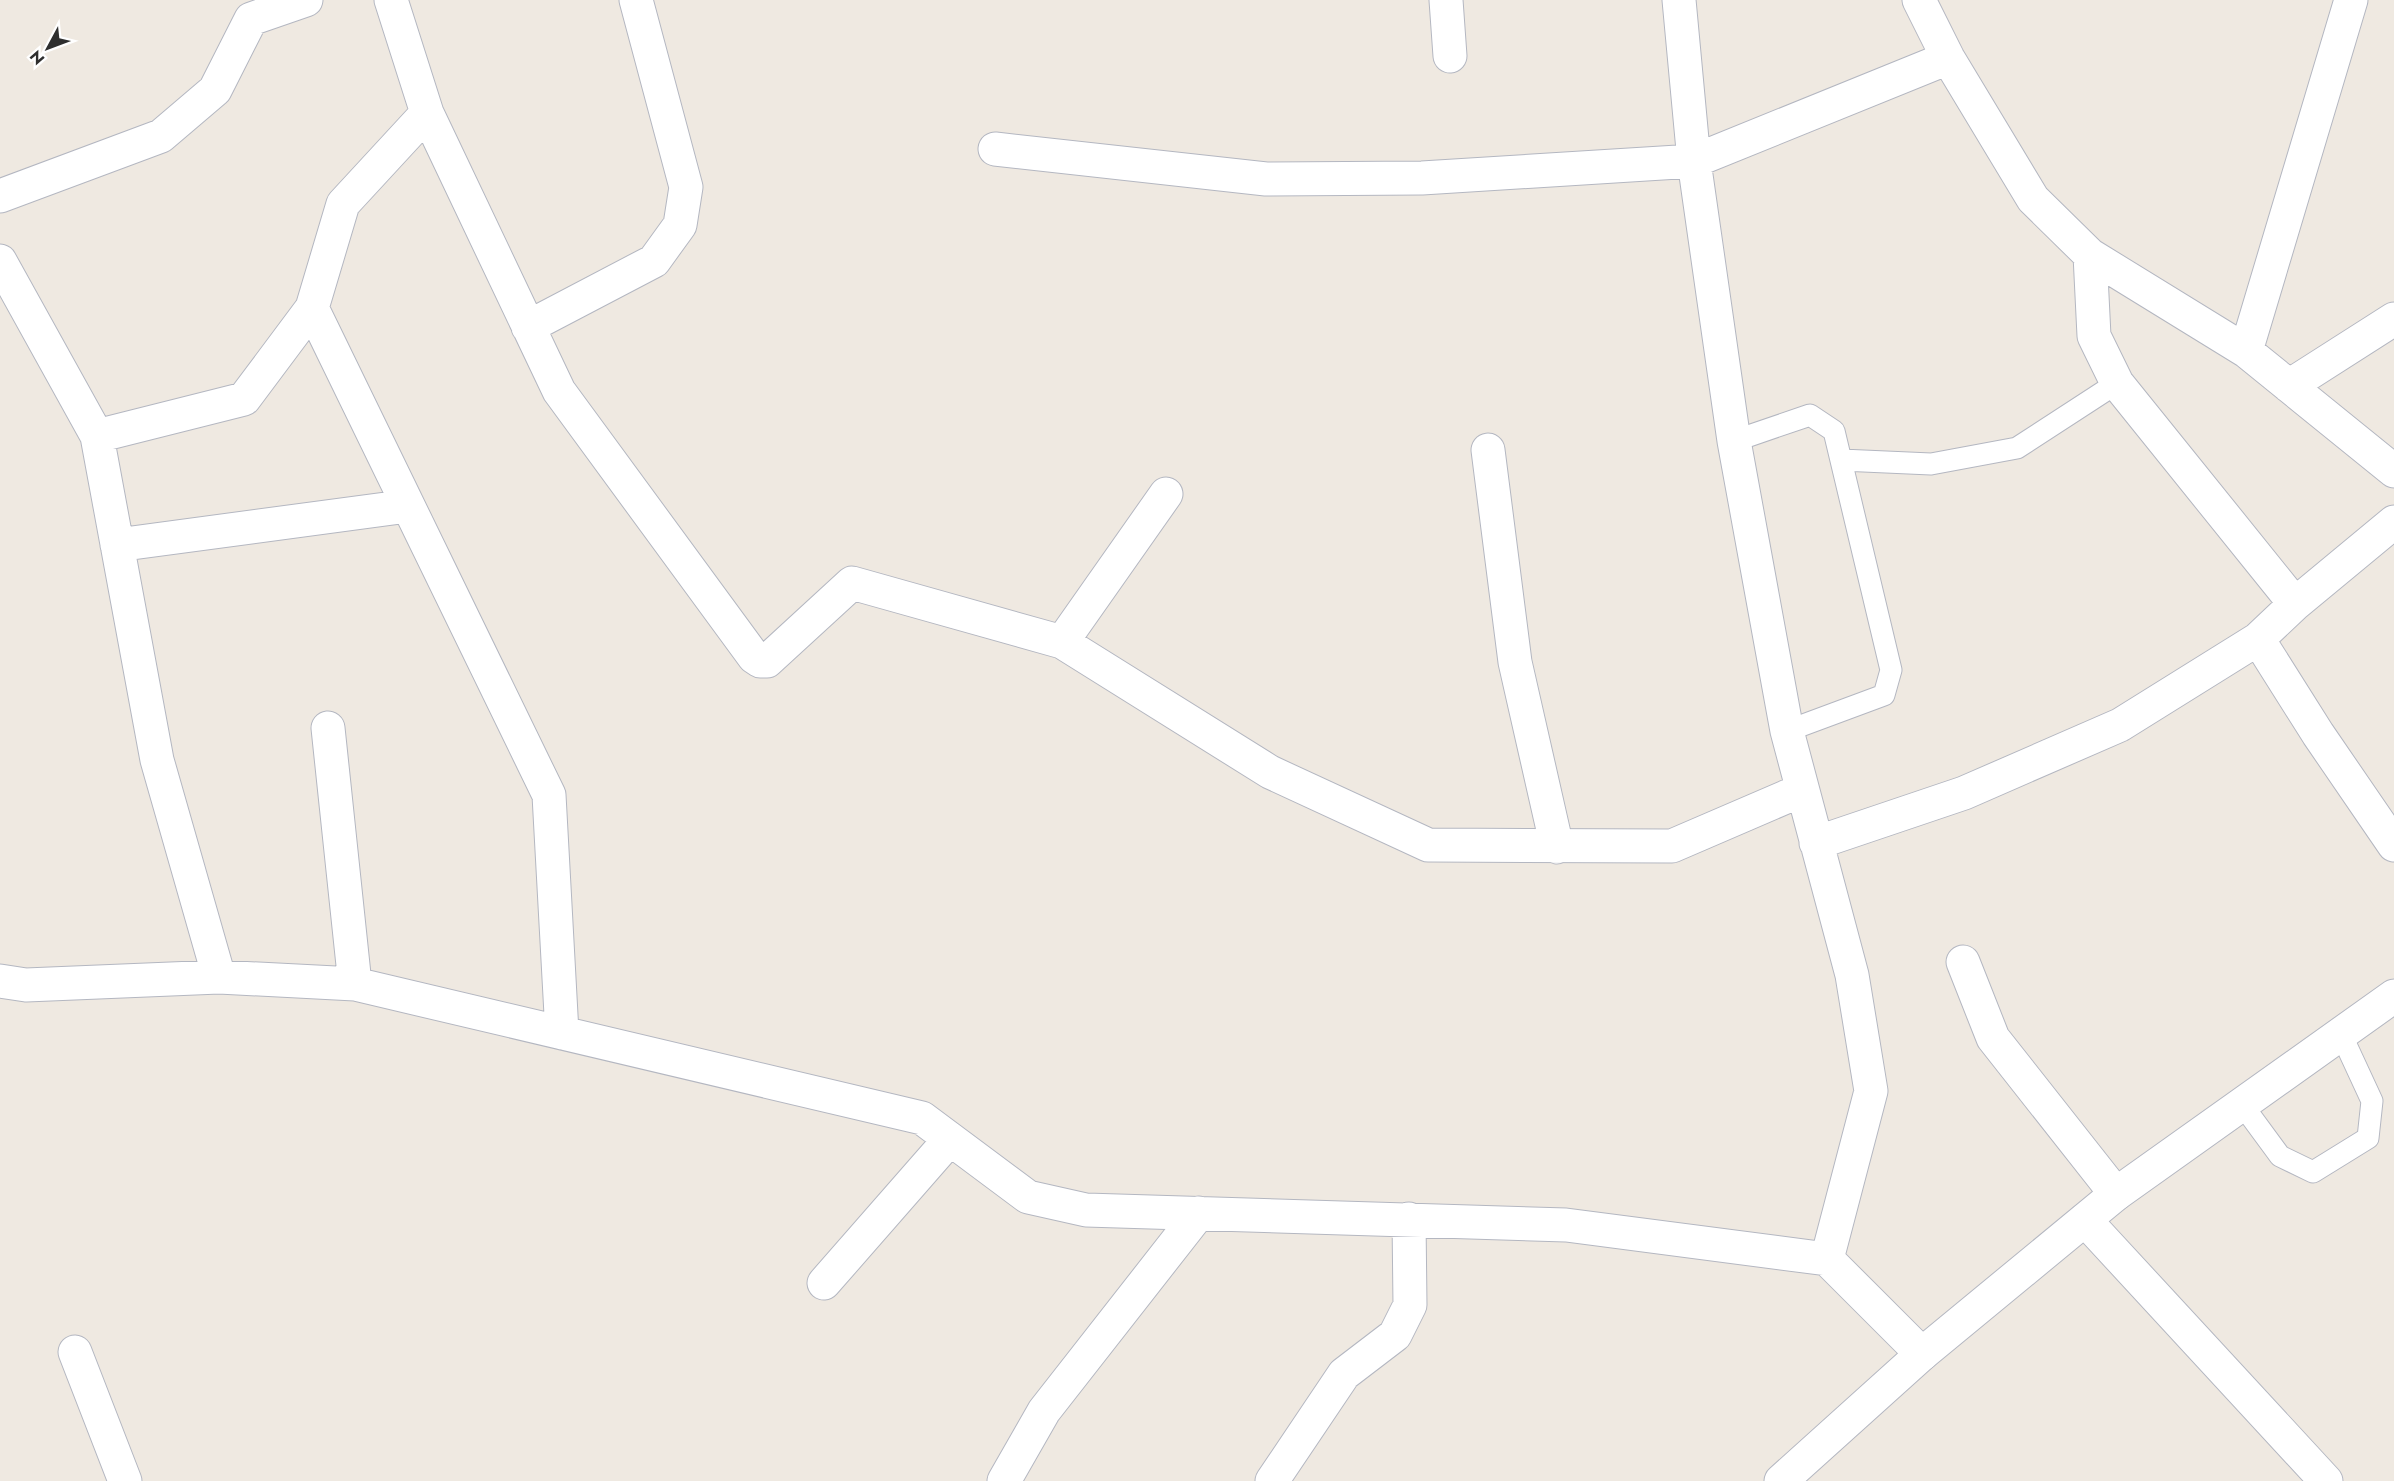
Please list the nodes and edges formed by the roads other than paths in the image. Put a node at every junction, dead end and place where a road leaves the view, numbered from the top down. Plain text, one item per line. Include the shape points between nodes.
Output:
1 (306, 0) edge
2 (391, 0) edge
3 (636, 0) edge
4 (1446, 0) edge
5 (1679, 0) edge
6 (1919, 0) edge
7 (2351, 0) edge
8 (1450, 56) dead end
9 (1948, 58) junction
10 (427, 114) junction
11 (995, 149) dead end
12 (1694, 161) junction
13 (0, 196) edge
14 (2090, 255) junction
15 (0, 261) edge
16 (312, 308) junction
17 (2394, 319) edge
18 (528, 327) junction
19 (2246, 351) junction
20 (2117, 383) junction
21 (2289, 386) junction
22 (97, 436) junction
23 (1734, 441) junction
24 (1488, 450) dead end
25 (1841, 460) junction
26 (2394, 471) edge
27 (1166, 494) dead end
28 (408, 506) junction
29 (2394, 522) edge
30 (117, 544) junction
31 (2295, 604) junction
32 (2258, 639) junction
33 (1062, 642) junction
34 (328, 728) dead end
35 (1787, 731) junction
36 (1802, 790) junction
37 (1816, 843) junction
38 (2394, 845) edge
39 (1557, 847) junction
40 (1963, 962) dead end
41 (219, 977) junction
42 (0, 981) edge
43 (355, 984) junction
44 (2394, 996) edge
45 (562, 1033) junction
46 (2341, 1034) junction
47 (2241, 1103) junction
48 (950, 1138) junction
49 (2116, 1194) junction
50 (1199, 1213) junction
51 (1409, 1219) junction
52 (2085, 1220) junction
53 (1827, 1258) junction
54 (824, 1283) dead end
55 (75, 1352) dead end
56 (1922, 1354) junction
57 (125, 1481) edge
58 (1004, 1481) edge
59 (1272, 1481) edge
60 (1781, 1481) edge
61 (2326, 1481) edge

1 - 13 street via 251,19 215,90 162,136
2 - 10 street
3 - 18 street via 686,187 680,225 654,261
4 - 8 street
5 - 12 street
6 - 9 street
7 - 19 street
9 - 12 street
9 - 14 street via 2033,199
10 - 16 street via 343,204
10 - 18 street
11 - 12 street via 1266,179 1422,178
12 - 23 street
14 - 19 street
14 - 20 street via 2094,336
15 - 22 street
16 - 22 street via 244,399
16 - 28 street
17 - 21 street
18 - 33 street via 559,391 760,662 767,660 852,583
19 - 21 street
20 - 25 lane via 2017,448 1931,464
20 - 31 street
21 - 26 street
22 - 30 street
23 - 25 lane via 1810,415 1834,431
23 - 35 street
24 - 39 street via 1515,662
25 - 35 lane via 1891,670 1884,694
27 - 33 street
28 - 30 street
28 - 45 street via 549,795
29 - 31 street
30 - 41 street via 157,760
31 - 32 street
32 - 37 street via 2120,725 1964,793
32 - 38 street
33 - 39 street via 1270,772 1428,845
34 - 43 street
35 - 36 street
36 - 37 street
36 - 39 street via 1672,846
37 - 53 street via 1852,975 1871,1091
40 - 49 street via 1993,1038
41 - 42 street via 26,985
41 - 43 street
43 - 45 street
44 - 46 street
45 - 48 street via 922,1118
46 - 47 street
46 - 47 lane via 2372,1101 2368,1138 2313,1172 2280,1156
47 - 49 street
48 - 50 street via 1028,1197 1086,1210
48 - 54 street
49 - 52 street
50 - 51 street
50 - 58 street via 1044,1411
51 - 53 street via 1566,1225
51 - 59 street via 1410,1305 1395,1335 1344,1374
52 - 56 street
52 - 61 street
53 - 56 street
55 - 57 street
56 - 60 street

